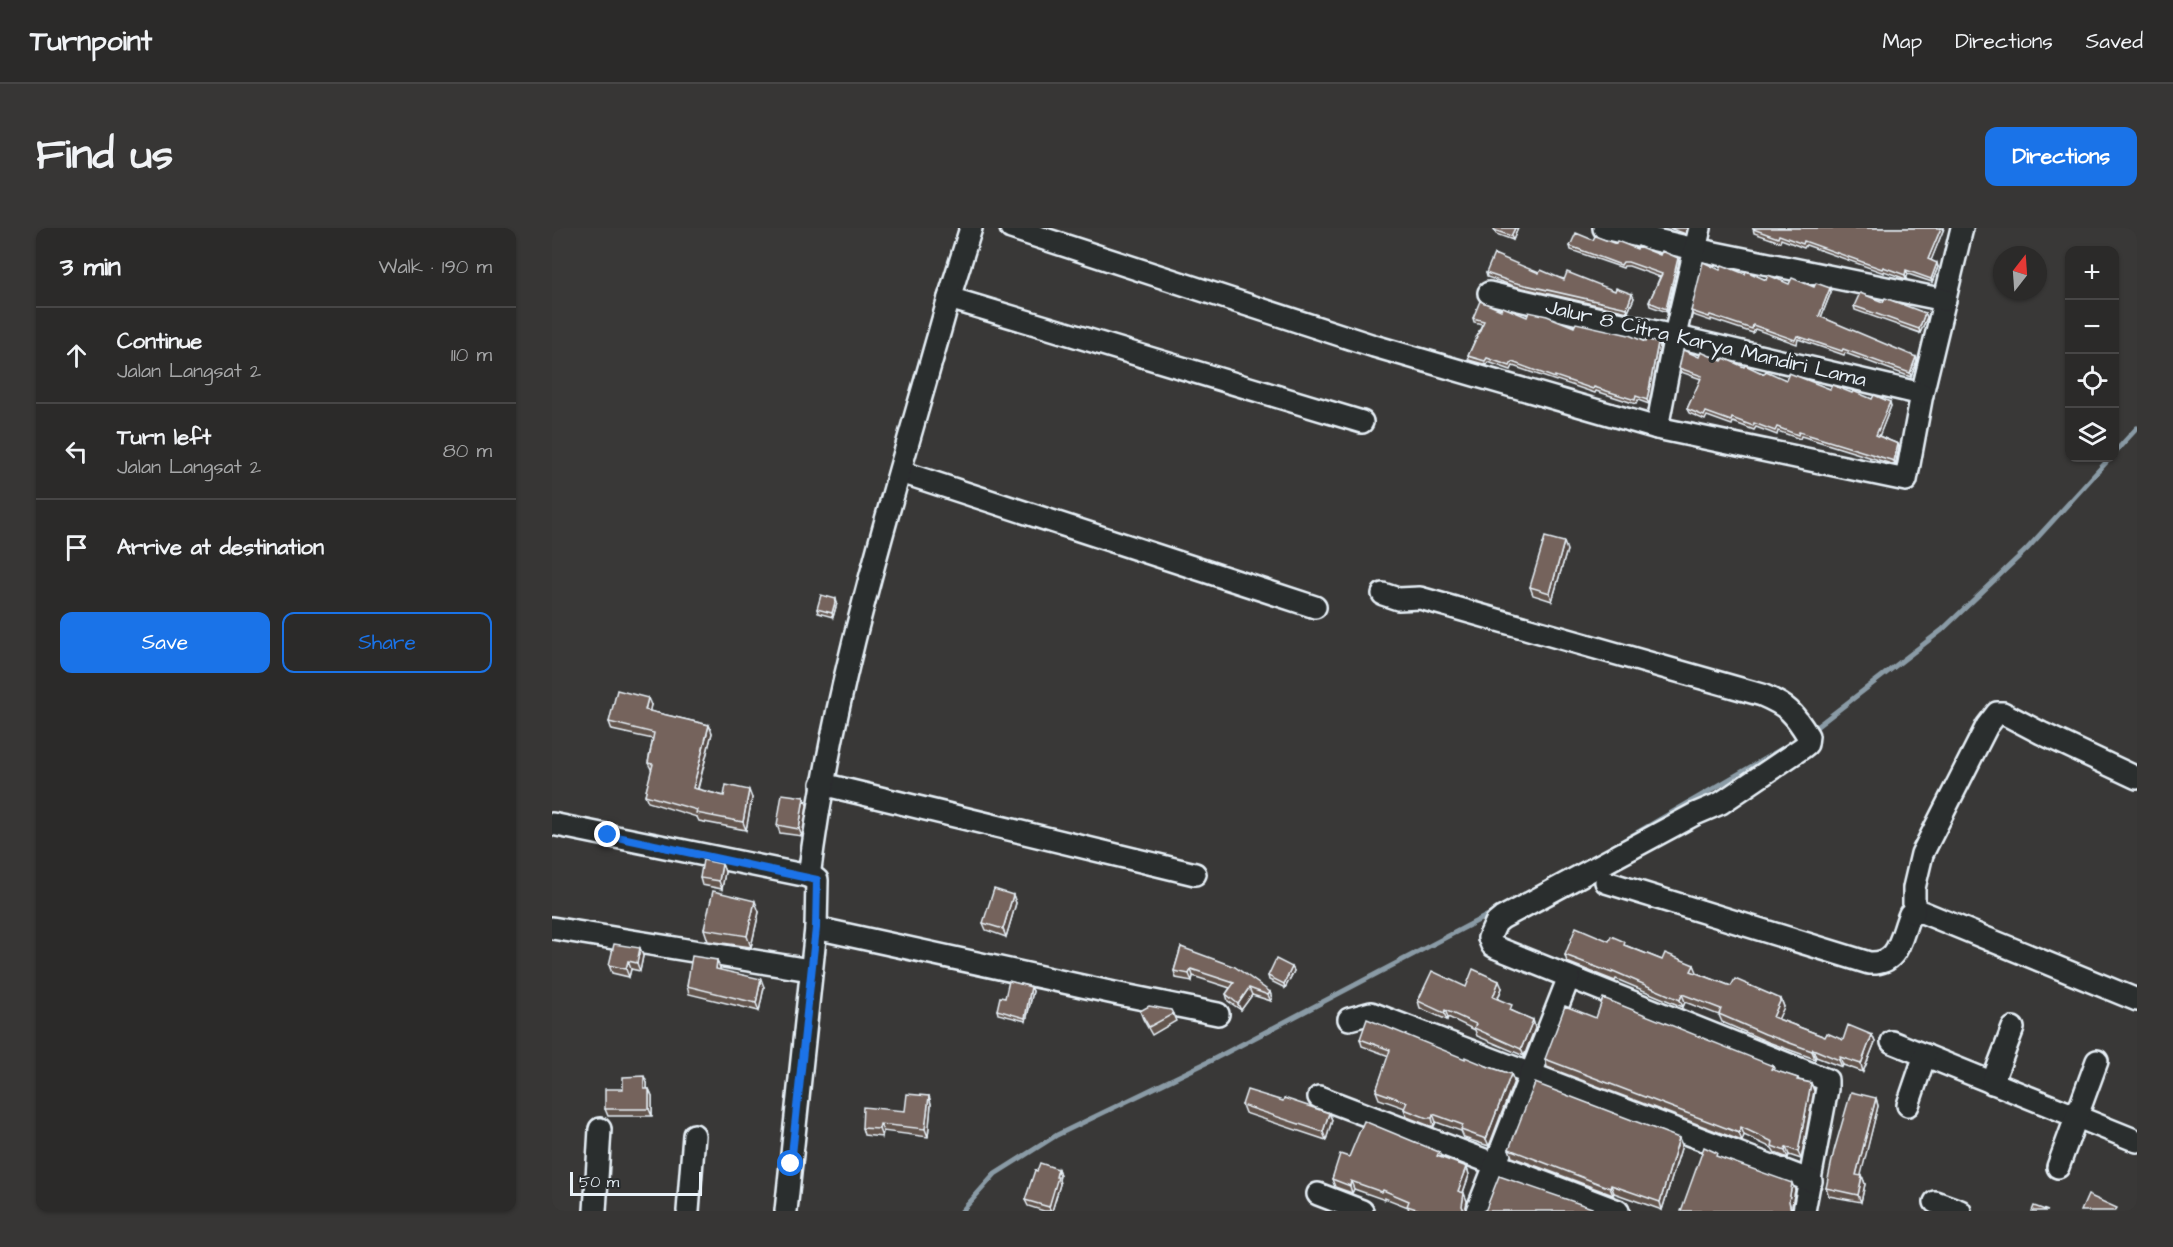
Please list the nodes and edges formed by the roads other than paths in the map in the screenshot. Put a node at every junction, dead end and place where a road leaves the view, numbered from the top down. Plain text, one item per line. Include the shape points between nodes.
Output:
1 (971, 228) edge
2 (1011, 228) edge
3 (1604, 228) edge
4 (1700, 228) edge
5 (1962, 228) edge
6 (1695, 249) junction
7 (1489, 292) dead end
8 (949, 298) junction
9 (1945, 300) junction
10 (1675, 335) junction
11 (1922, 394) junction
12 (1362, 422) dead end
13 (1658, 428) junction
14 (901, 472) junction
15 (1383, 594) dead end
16 (1315, 607) dead end
17 (2137, 778) edge
18 (822, 784) junction
19 (552, 824) edge
20 (1195, 874) dead end
21 (809, 877) junction
22 (1606, 882) dead end
23 (1914, 912) junction
24 (552, 928) edge
25 (816, 928) junction
26 (810, 970) junction
27 (1569, 977) junction
28 (2137, 1000) edge
29 (1218, 1014) dead end
30 (1349, 1019) dead end
31 (2013, 1028) dead end
32 (1892, 1042) dead end
33 (1925, 1055) junction
34 (2097, 1061) dead end
35 (1531, 1074) junction
36 (1992, 1083) junction
37 (1319, 1097) dead end
38 (1908, 1105) dead end
39 (2075, 1117) junction
40 (600, 1129) dead end
41 (694, 1135) dead end
42 (2137, 1141) edge
43 (1495, 1165) junction
44 (2058, 1167) dead end
45 (1811, 1181) junction
46 (1318, 1194) dead end
47 (1935, 1202) dead end
48 (595, 1211) edge
49 (688, 1211) edge
50 (786, 1211) edge
51 (1362, 1211) edge
52 (1477, 1211) edge
53 (1618, 1211) edge
54 (1804, 1211) edge
55 (1960, 1211) edge

1 - 8 street
2 - 13 street via 1363,342
3 - 6 street
4 - 6 street
5 - 9 street
6 - 9 street
6 - 10 street
7 - 10 street, Jalur 8 Citra Karya Mandiri Lama
8 - 12 street
8 - 14 street
9 - 11 street
10 - 11 street, Jalur 8 Citra Karya Mandiri Lama
10 - 13 street
11 - 13 street via 1906,480
14 - 16 street
14 - 18 street via 856,633
15 - 27 street via 1398,599 1420,598 1762,694 1783,704 1803,728 1807,744 1721,803 1496,923 1489,938 1492,945
17 - 23 street via 1997,713 1922,854 1914,888
18 - 20 street
18 - 21 street
19 - 21 street
21 - 25 street via 817,880 818,885
22 - 23 street via 1879,964 1894,954
23 - 28 street via 1931,915
24 - 26 street
25 - 26 street
25 - 29 street
26 - 50 street
27 - 35 street
27 - 45 street via 1827,1080
30 - 35 street via 1371,1013
31 - 36 street
32 - 33 street
33 - 36 street
33 - 38 street
34 - 39 street
35 - 43 street
35 - 45 street
36 - 39 street
37 - 43 street
39 - 42 street
39 - 44 street
40 - 48 street
41 - 49 street
43 - 52 street
43 - 53 street
45 - 54 street
46 - 51 street
47 - 55 street

